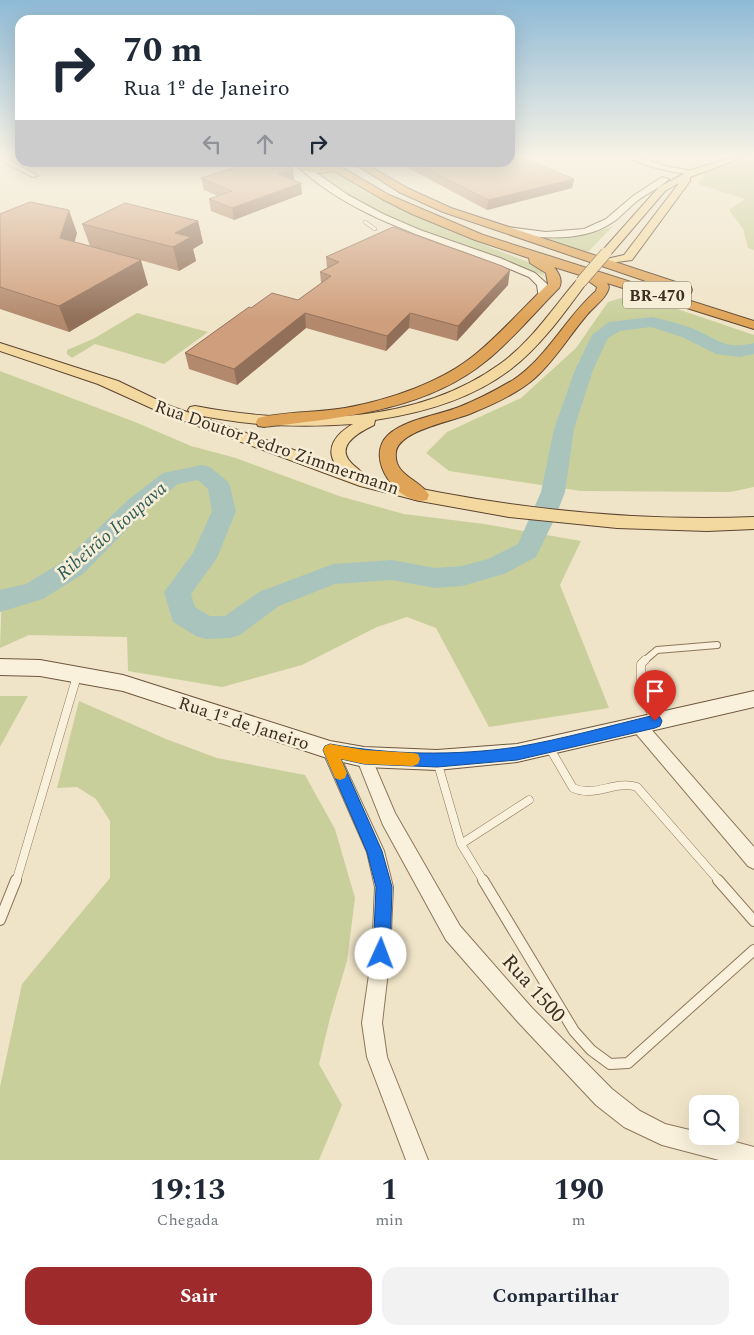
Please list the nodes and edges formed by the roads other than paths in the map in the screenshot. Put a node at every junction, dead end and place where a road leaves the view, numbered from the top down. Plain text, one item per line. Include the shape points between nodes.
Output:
1 (372, 212) edge
2 (417, 212) edge
3 (456, 212) edge
4 (620, 212) edge
5 (643, 212) edge
6 (661, 212) edge
7 (365, 222) dead end
8 (375, 229) dead end
9 (504, 230) junction
10 (488, 241) junction
11 (606, 257) junction
12 (570, 268) junction
13 (543, 297) junction
14 (751, 321) edge
15 (0, 347) edge
16 (103, 381) junction
17 (387, 415) junction
18 (264, 422) junction
19 (366, 482) junction
20 (420, 495) junction
21 (509, 511) joint
22 (754, 523) edge
23 (717, 645) dead end
24 (0, 667) edge
25 (78, 674) junction
26 (754, 699) edge
27 (646, 723) junction
28 (548, 746) junction
29 (330, 750) junction
30 (364, 757) junction
31 (437, 760) junction
32 (529, 800) dead end
33 (461, 844) junction
34 (754, 860) edge
35 (0, 920) edge
36 (754, 921) edge
37 (754, 950) edge
38 (754, 1158) edge
39 (417, 1160) edge

1 - 13 street via 532,275 542,284
2 - 10 highway, BR-470
3 - 9 highway
4 - 9 street via 609,221 579,233 546,235
5 - 11 main road, Rua Doutor Pedro Zimmermann
6 - 11 main road via 628,258
7 - 8 lane
9 - 11 highway
10 - 12 highway, BR-470
10 - 13 highway via 552,270 554,285
11 - 14 highway via 699,294
11 - 17 main road, Rua Doutor Pedro Zimmermann, bridge via 520,354 491,377 433,402
12 - 14 highway, BR-470
12 - 20 highway via 600,282 602,292 587,304 529,375 467,409 407,431 393,440 389,447 390,467 396,477
13 - 18 highway via 482,357 435,386 345,413
15 - 16 main road, Rua Doutor Pedro Zimmermann
16 - 18 main road, Rua Doutor Pedro Zimmermann via 194,410
16 - 19 main road, Rua Doutor Pedro Zimmermann via 165,409
17 - 18 main road, Rua Doutor Pedro Zimmermann
17 - 19 main road via 355,427 339,443 340,458 345,466
19 - 20 main road, Rua Doutor Pedro Zimmermann
20 - 21 main road, Rua Doutor Pedro Zimmermann
21 - 22 main road, Rua Doutor Pedro Zimmermann via 617,522
23 - 27 lane via 656,650 642,664 641,693
24 - 25 street, Rua 1º de Janeiro via 40,668
25 - 29 street, Rua 1º de Janeiro via 123,683
25 - 35 lane via 14,888
26 - 27 street, Rua 1º de Janeiro
27 - 28 street, Rua 1º de Janeiro
27 - 34 street
28 - 31 street, Rua 1º de Janeiro via 517,753
28 - 36 lane via 573,788 580,792 586,794 628,783 637,787
29 - 30 street, Rua 1º de Janeiro
29 - 39 street via 375,851 384,887 381,954 372,1023 377,1057
30 - 31 street, Rua 1º de Janeiro
30 - 38 street, Rua 1500 via 389,819 453,932 525,1015 604,1097 632,1119 662,1134
31 - 33 lane
32 - 33 lane
33 - 37 lane via 574,1031 591,1050 610,1064 628,1063

